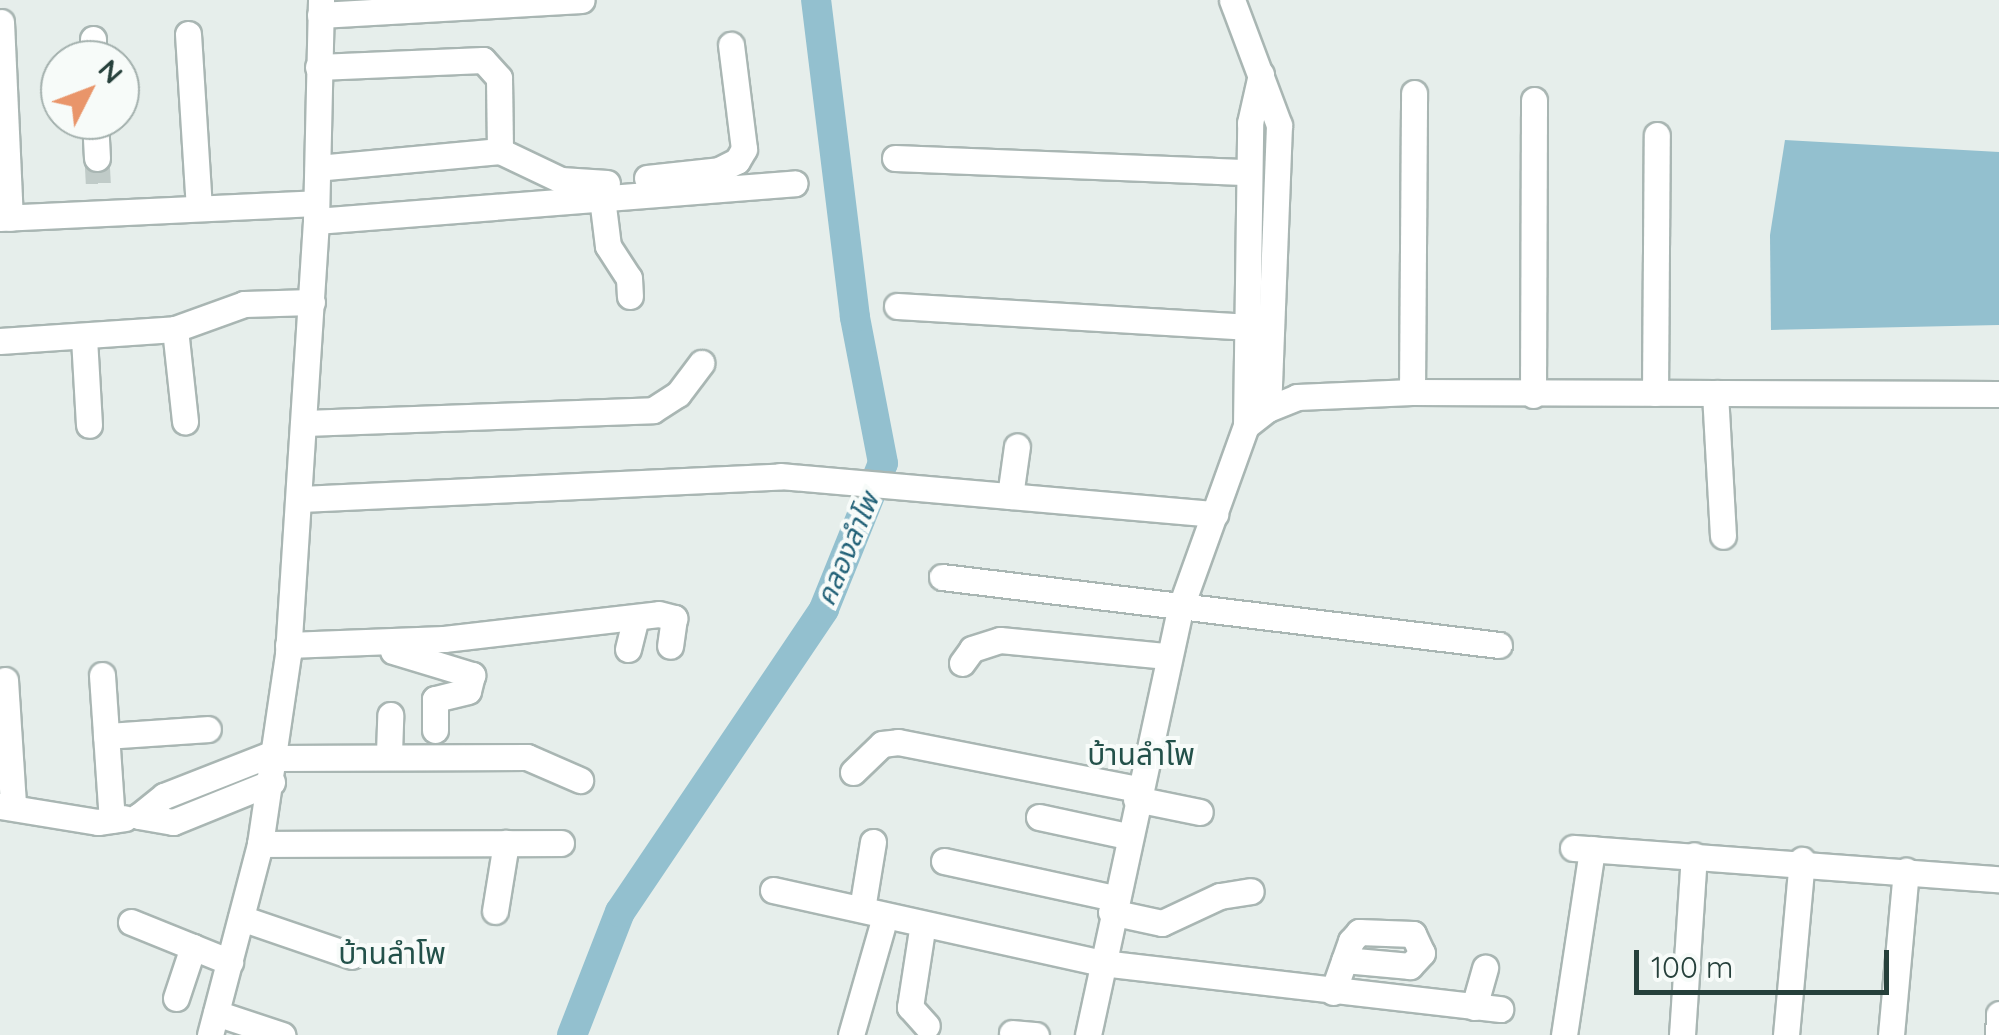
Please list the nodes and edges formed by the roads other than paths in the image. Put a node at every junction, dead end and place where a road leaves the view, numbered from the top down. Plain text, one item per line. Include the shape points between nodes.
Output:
1 (582, 0) edge
2 (1232, 0) edge
3 (320, 7) edge
4 (1, 22) edge
5 (188, 34) dead end
6 (730, 45) dead end
7 (318, 67) junction
8 (1261, 74) junction
9 (1414, 93) dead end
10 (1534, 100) dead end
11 (1658, 135) dead end
12 (97, 140) edge
13 (500, 151) junction
14 (97, 158) tunnel mouth
15 (895, 158) dead end
16 (318, 168) junction
17 (1249, 172) junction
18 (794, 182) dead end
19 (602, 198) junction
20 (198, 208) junction
21 (316, 212) junction
22 (5, 218) edge
23 (630, 296) dead end
24 (312, 302) junction
25 (896, 306) dead end
26 (1246, 328) junction
27 (175, 329) junction
28 (84, 338) junction
29 (0, 341) edge
30 (700, 363) dead end
31 (1412, 392) junction
32 (1655, 393) junction
33 (1714, 393) junction
34 (1999, 394) edge
35 (1533, 395) junction
36 (1268, 408) junction
37 (185, 421) dead end
38 (305, 423) junction
39 (90, 425) dead end
40 (1246, 426) junction
41 (1016, 446) dead end
42 (1010, 496) junction
43 (301, 500) junction
44 (1215, 514) junction
45 (1723, 536) dead end
46 (942, 576) dead end
47 (1180, 609) junction
48 (634, 621) junction
49 (1499, 645) dead end
50 (670, 646) dead end
51 (628, 649) dead end
52 (288, 650) junction
53 (1168, 656) junction
54 (434, 661) junction
55 (962, 663) dead end
56 (102, 675) dead end
57 (5, 680) dead end
58 (435, 699) junction
59 (390, 716) dead end
60 (208, 729) dead end
61 (435, 730) dead end
62 (106, 736) junction
63 (389, 753) junction
64 (275, 764) junction
65 (853, 772) dead end
66 (580, 780) dead end
67 (1137, 794) junction
68 (7, 806) edge
69 (1200, 812) dead end
70 (1039, 816) dead end
71 (112, 820) junction
72 (1127, 836) junction
73 (873, 842) dead end
74 (506, 843) junction
75 (561, 843) dead end
76 (260, 844) junction
77 (1694, 854) junction
78 (1802, 860) junction
79 (944, 861) dead end
80 (1906, 871) junction
81 (1999, 879) edge
82 (773, 890) dead end
83 (1251, 891) dead end
84 (1113, 905) junction
85 (862, 910) junction
86 (496, 911) dead end
87 (824, 915) dead end
88 (241, 918) junction
89 (130, 922) dead end
90 (882, 928) junction
91 (921, 936) junction
92 (193, 948) junction
93 (352, 956) dead end
94 (1344, 960) dead end
95 (230, 962) junction
96 (1485, 968) dead end
97 (1100, 969) junction
98 (1333, 992) junction
99 (176, 998) dead end
100 (1999, 1014) edge
101 (213, 1024) edge
102 (927, 1026) dead end
103 (282, 1035) edge
104 (851, 1035) edge
105 (1088, 1035) edge
106 (1564, 1035) edge
107 (1682, 1035) edge
108 (1786, 1035) edge
109 (1891, 1035) edge
110 (1998, 1035) edge

1 - 3 street
2 - 8 street
3 - 7 street
4 - 22 street
5 - 20 street
6 - 13 street via 744,149 719,170 588,186
7 - 13 street via 483,60 500,78
7 - 16 street
8 - 17 street via 1250,122
8 - 36 street via 1279,125
9 - 31 street
10 - 35 street
11 - 32 street
12 - 14 street
13 - 16 street
15 - 17 street
16 - 21 street
17 - 26 street
18 - 19 street
19 - 21 street
19 - 23 street via 608,246 629,278
20 - 21 street
20 - 22 street via 100,204
21 - 24 street
24 - 27 street via 244,304
24 - 38 street
25 - 26 street
26 - 40 street
27 - 28 street
27 - 37 street
28 - 29 street
28 - 39 street
30 - 38 street via 678,394 653,410
31 - 35 street
31 - 36 street via 1297,398
32 - 33 street
32 - 35 street
33 - 34 street
33 - 45 street
36 - 40 street
38 - 43 street
40 - 44 street
41 - 42 street
42 - 43 street via 780,476
42 - 44 street
43 - 52 street
44 - 47 street
46 - 47 street
47 - 49 street
47 - 53 street
48 - 50 street via 671,615
48 - 51 street
48 - 52 street
52 - 54 street via 399,651
52 - 64 street
53 - 55 street via 1000,640 972,649
53 - 67 street
54 - 58 street
54 - 58 street via 469,672 474,681 468,692
56 - 62 street
57 - 68 street
58 - 61 street
59 - 63 street
60 - 62 street
62 - 71 street
63 - 64 street
63 - 66 street via 541,758
64 - 71 street via 164,796 140,816
64 - 76 street
65 - 67 street via 882,744 898,742
67 - 69 street
67 - 72 street
68 - 71 street
70 - 72 street
72 - 84 street
73 - 85 street
74 - 75 street
74 - 76 street
74 - 86 street
76 - 88 street
77 - 78 street
77 - 106 street via 1582,848
77 - 107 street
78 - 80 street
78 - 108 street
79 - 84 street
80 - 81 street
80 - 109 street
82 - 85 street
83 - 84 street via 1220,896 1162,922
84 - 97 street
85 - 97 street
87 - 90 street
88 - 93 street
88 - 95 street
89 - 92 street
90 - 91 street
90 - 104 street
91 - 97 street
91 - 102 street via 910,1007
92 - 95 street
92 - 99 street
94 - 98 street
95 - 101 street
96 - 98 street via 1487,1008
97 - 98 street
97 - 105 street
100 - 110 street
101 - 103 street

